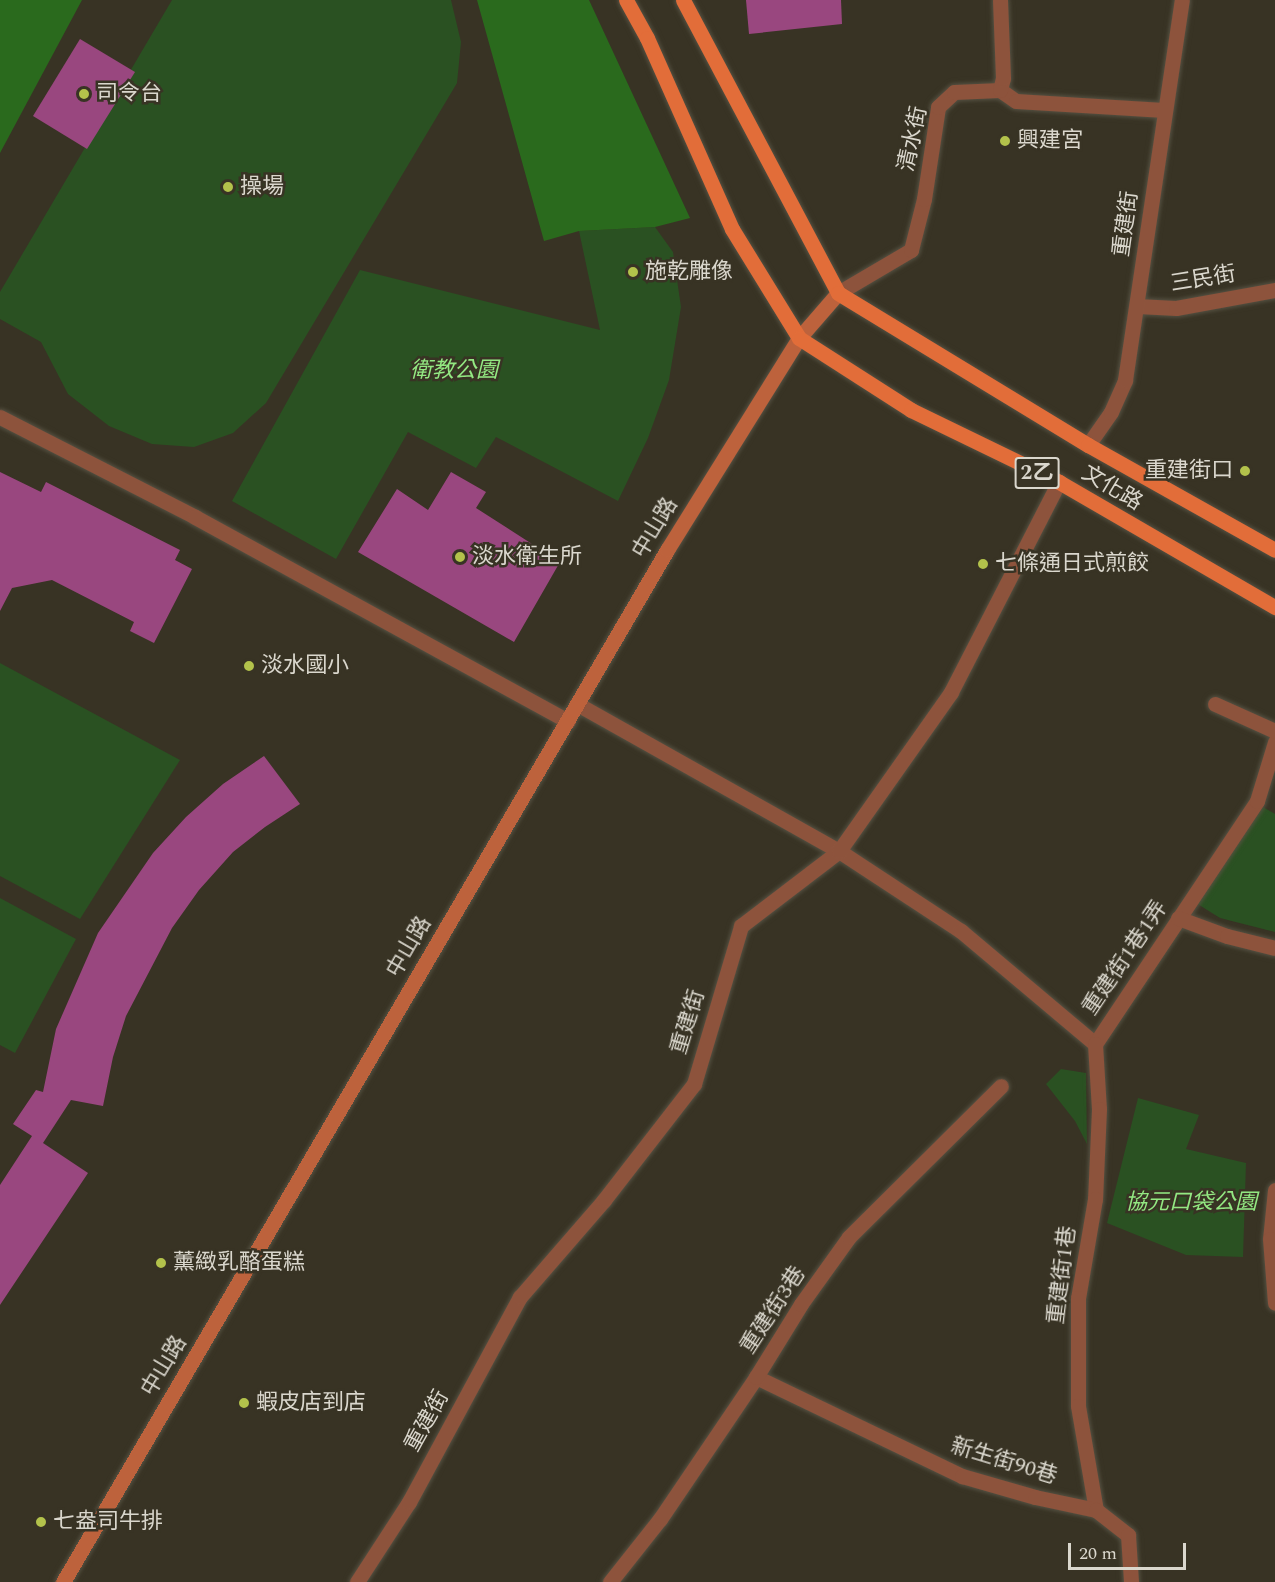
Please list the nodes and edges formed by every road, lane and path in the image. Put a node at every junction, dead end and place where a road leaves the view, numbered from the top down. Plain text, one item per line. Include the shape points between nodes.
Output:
1 (626, 0) edge
2 (683, 0) edge
3 (1000, 0) edge
4 (1182, 0) edge
5 (1000, 90) junction
6 (1164, 110) junction
7 (1275, 290) edge
8 (838, 293) junction
9 (1137, 306) junction
10 (800, 338) junction
11 (0, 417) edge
12 (1088, 445) junction
13 (1059, 482) junction
14 (1275, 550) edge
15 (1275, 608) edge
16 (577, 704) junction
17 (1215, 704) dead end
18 (568, 721) junction
19 (1275, 731) edge
20 (1275, 742) edge
21 (839, 851) junction
22 (1179, 918) junction
23 (1275, 948) edge
24 (1095, 1044) junction
25 (1001, 1086) dead end
26 (1275, 1190) edge
27 (1275, 1303) edge
28 (756, 1377) junction
29 (1096, 1510) junction
30 (63, 1582) edge
31 (357, 1582) edge
32 (610, 1582) edge
33 (1131, 1582) edge

1 - 10 main road, 2乙 via 647,38 732,229
2 - 8 main road
3 - 5 street
4 - 6 street, 重建街
5 - 6 street via 1016,102
5 - 8 street, 清水街 via 954,92 938,106 924,199 910,250
6 - 9 street, 重建街
7 - 9 street, 三民街 via 1176,308
8 - 10 main road, 中山路
8 - 12 main road, 文化路 / 2乙
9 - 12 street, 重建街 via 1125,380 1111,412
10 - 13 main road, 文化路 / 2乙 via 911,410
10 - 16 main road, 中山路 via 667,550
11 - 18 street
12 - 14 main road, 文化路 / 2乙
13 - 15 main road, 文化路 / 2乙
13 - 21 street, 重建街 via 951,692
16 - 18 main road, 中山路
16 - 21 street, 重建街1巷1弄
17 - 19 street
18 - 30 main road, 中山路
20 - 22 street, 重建街1巷1弄 via 1257,801
21 - 24 street, 重建街1巷1弄 via 961,931
21 - 31 street, 重建街 via 741,926 693,1084 604,1200 520,1297 409,1502
22 - 23 street
22 - 24 street, 重建街1巷1弄
24 - 29 street, 重建街1巷 via 1099,1109 1095,1198 1078,1298 1078,1406
25 - 28 street, 重建街3巷 via 849,1237
26 - 27 street via 1270,1239
28 - 29 street, 新生街90巷 via 962,1476
28 - 32 street, 重建街3巷 via 660,1519
29 - 33 street, 新生街90巷 via 1128,1535

